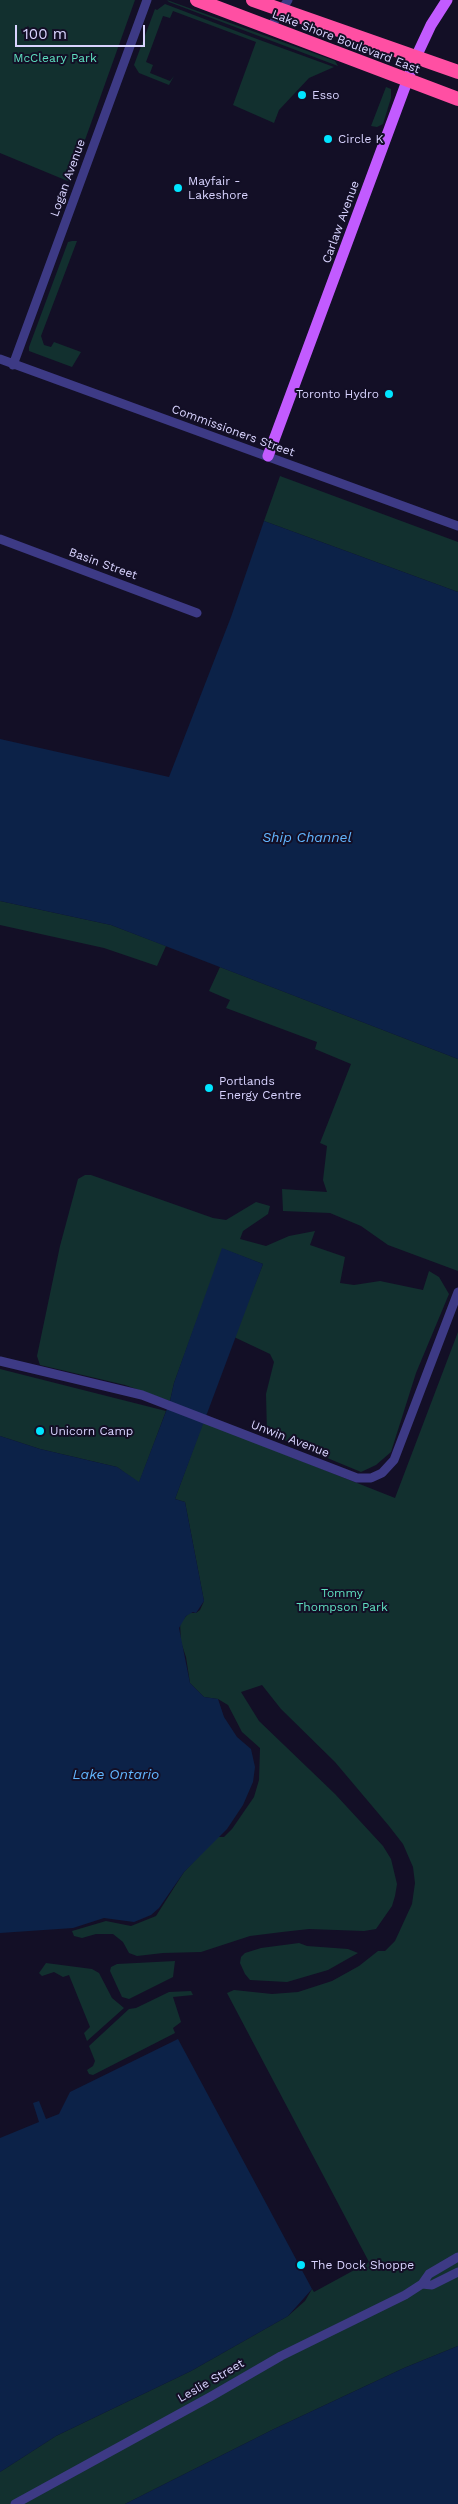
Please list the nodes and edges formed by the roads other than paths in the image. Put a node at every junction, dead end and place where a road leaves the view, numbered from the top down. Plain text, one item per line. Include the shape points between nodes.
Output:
1 (147, 0) edge
2 (197, 0) edge
3 (253, 0) edge
4 (447, 0) edge
5 (285, 5) edge
6 (270, 28) junction
7 (416, 57) junction
8 (458, 72) edge
9 (407, 82) junction
10 (458, 99) edge
11 (0, 359) edge
12 (13, 364) junction
13 (268, 456) junction
14 (458, 526) edge
15 (0, 539) edge
16 (197, 613) dead end
17 (458, 1292) edge
18 (0, 1361) edge
19 (458, 2257) edge
20 (458, 2272) edge
21 (422, 2284) junction
22 (15, 2504) edge

1 - 12 street, Logan Avenue
2 - 6 highway, Lake Shore Boulevard East
3 - 5 highway, Lake Shore Boulevard East
4 - 7 main road, Carlaw Avenue via 431,24
5 - 6 street
5 - 7 highway, Lake Shore Boulevard East
6 - 9 highway, Lake Shore Boulevard East
7 - 8 highway, Lake Shore Boulevard East
7 - 9 main road, Carlaw Avenue
9 - 10 highway, Lake Shore Boulevard East
9 - 13 main road, Carlaw Avenue
11 - 12 street, Commissioners Street
12 - 13 street, Commissioners Street
13 - 14 street, Commissioners Street
15 - 16 street, Basin Street
17 - 18 street, Unwin Avenue via 394,1460 382,1474 371,1478 357,1478 142,1395
19 - 21 street, Leslie Street via 429,2274
20 - 21 street, Leslie Street via 432,2285
21 - 22 street, Leslie Street via 281,2356

